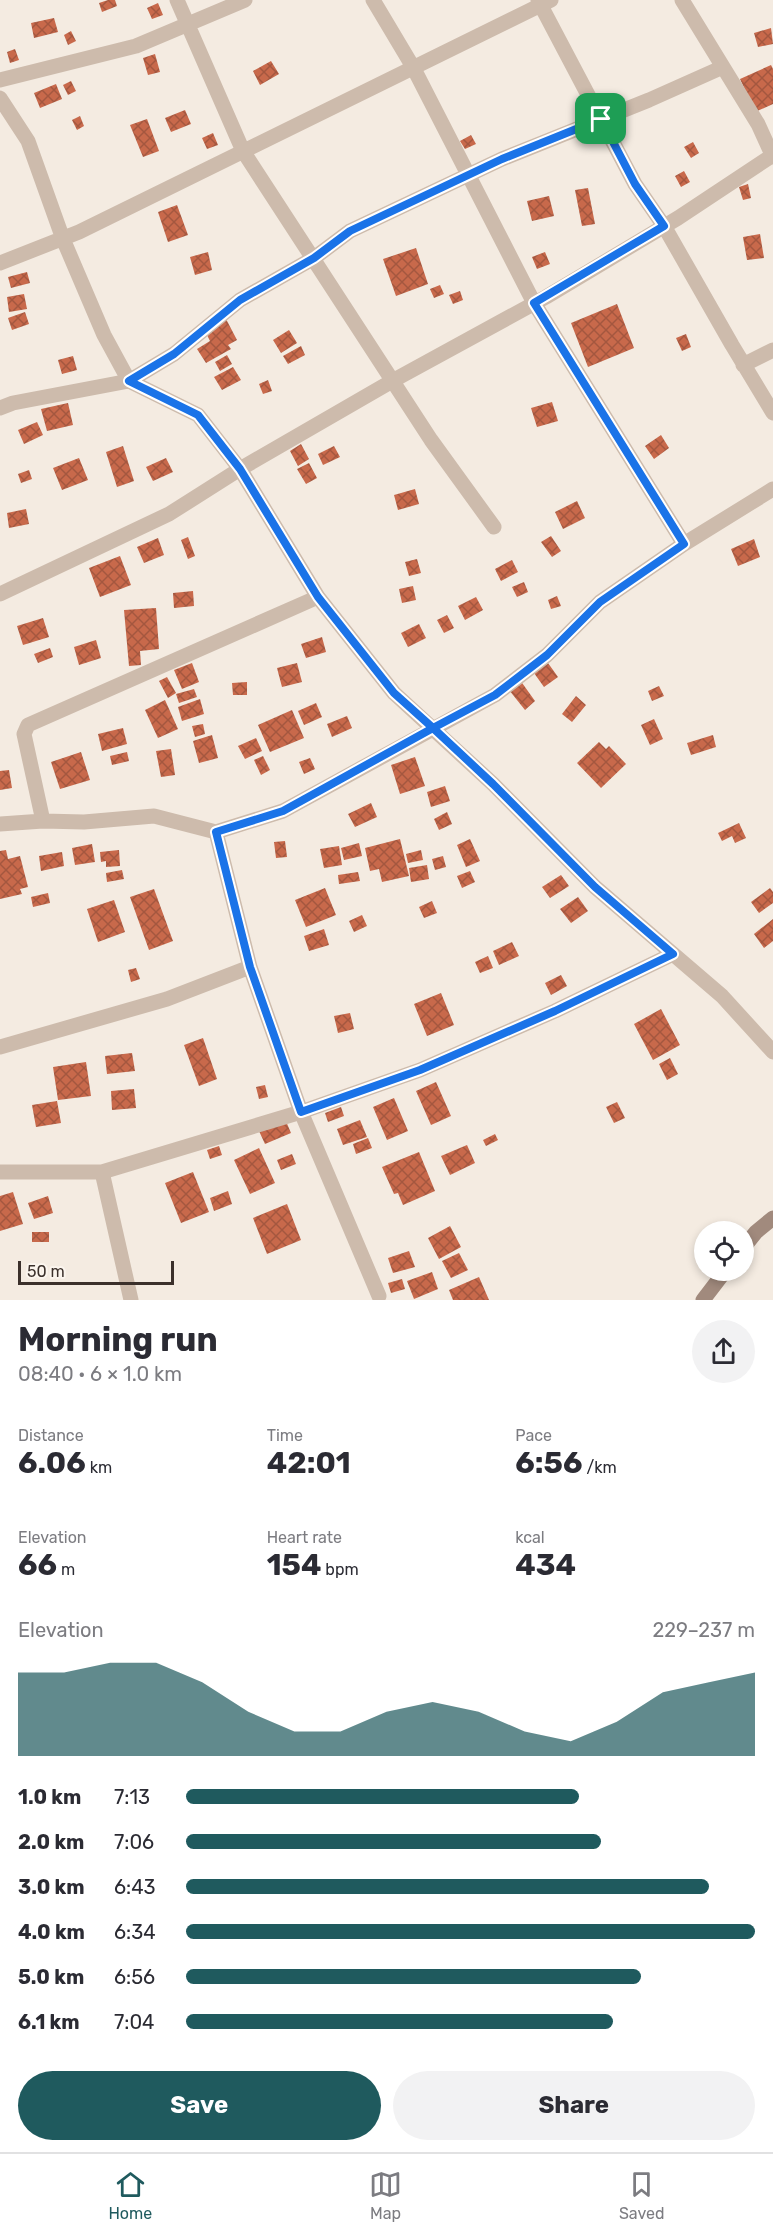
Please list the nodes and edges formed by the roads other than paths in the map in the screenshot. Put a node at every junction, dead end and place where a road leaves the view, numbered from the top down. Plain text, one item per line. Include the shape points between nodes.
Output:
1 (177, 0) edge
2 (245, 0) edge
3 (373, 0) edge
4 (682, 0) edge
5 (543, 2) edge
6 (188, 25) junction
7 (413, 67) junction
8 (723, 67) junction
9 (0, 80) edge
10 (0, 98) edge
11 (601, 119) junction
12 (243, 151) junction
13 (773, 156) edge
14 (469, 175) junction
15 (664, 226) junction
16 (63, 239) junction
17 (314, 258) junction
18 (0, 263) edge
19 (534, 303) junction
20 (773, 350) edge
21 (743, 365) junction
22 (394, 380) junction
23 (129, 381) junction
24 (0, 408) edge
25 (773, 413) edge
26 (240, 469) junction
27 (773, 489) edge
28 (494, 527) dead end
29 (684, 544) junction
30 (0, 594) edge
31 (318, 597) junction
32 (433, 728) junction
33 (43, 821) junction
34 (0, 825) edge
35 (216, 832) junction
36 (673, 954) junction
37 (250, 967) junction
38 (0, 1047) edge
39 (773, 1052) edge
40 (301, 1112) junction
41 (0, 1172) edge
42 (102, 1172) junction
43 (773, 1218) edge
44 (754, 1236) edge
45 (718, 1281) edge
46 (379, 1296) dead end
47 (131, 1300) edge
48 (703, 1300) edge

1 - 6 street
2 - 6 street
3 - 7 street
4 - 8 street
5 - 7 street
5 - 11 street
6 - 9 street via 136,46
6 - 12 street
7 - 12 street
7 - 14 street
8 - 11 street
8 - 13 street
10 - 16 street via 28,141
11 - 14 street
11 - 15 street via 635,184
12 - 16 street
12 - 17 street
13 - 15 street
14 - 17 street via 350,231
14 - 19 street
15 - 19 street
15 - 21 street
16 - 18 street
16 - 23 street via 104,335
17 - 22 street
17 - 23 street via 240,300 174,354
19 - 22 street
19 - 29 street
20 - 21 street
21 - 25 street
22 - 26 street
22 - 28 street via 431,440
23 - 24 street
23 - 26 street via 198,415
26 - 30 street via 169,514
26 - 31 street
27 - 29 street
29 - 32 street via 600,602 547,655 495,695
31 - 32 street via 394,693
31 - 33 street via 28,725 24,734
32 - 35 street via 283,811
32 - 36 street via 595,887
33 - 34 street
33 - 35 street via 154,816
35 - 37 street
36 - 39 street via 722,996
36 - 40 street via 420,1070
37 - 38 street via 167,999
37 - 40 street
40 - 42 street
40 - 46 street
41 - 42 street
42 - 47 street
43 - 44 main road
45 - 48 main road

